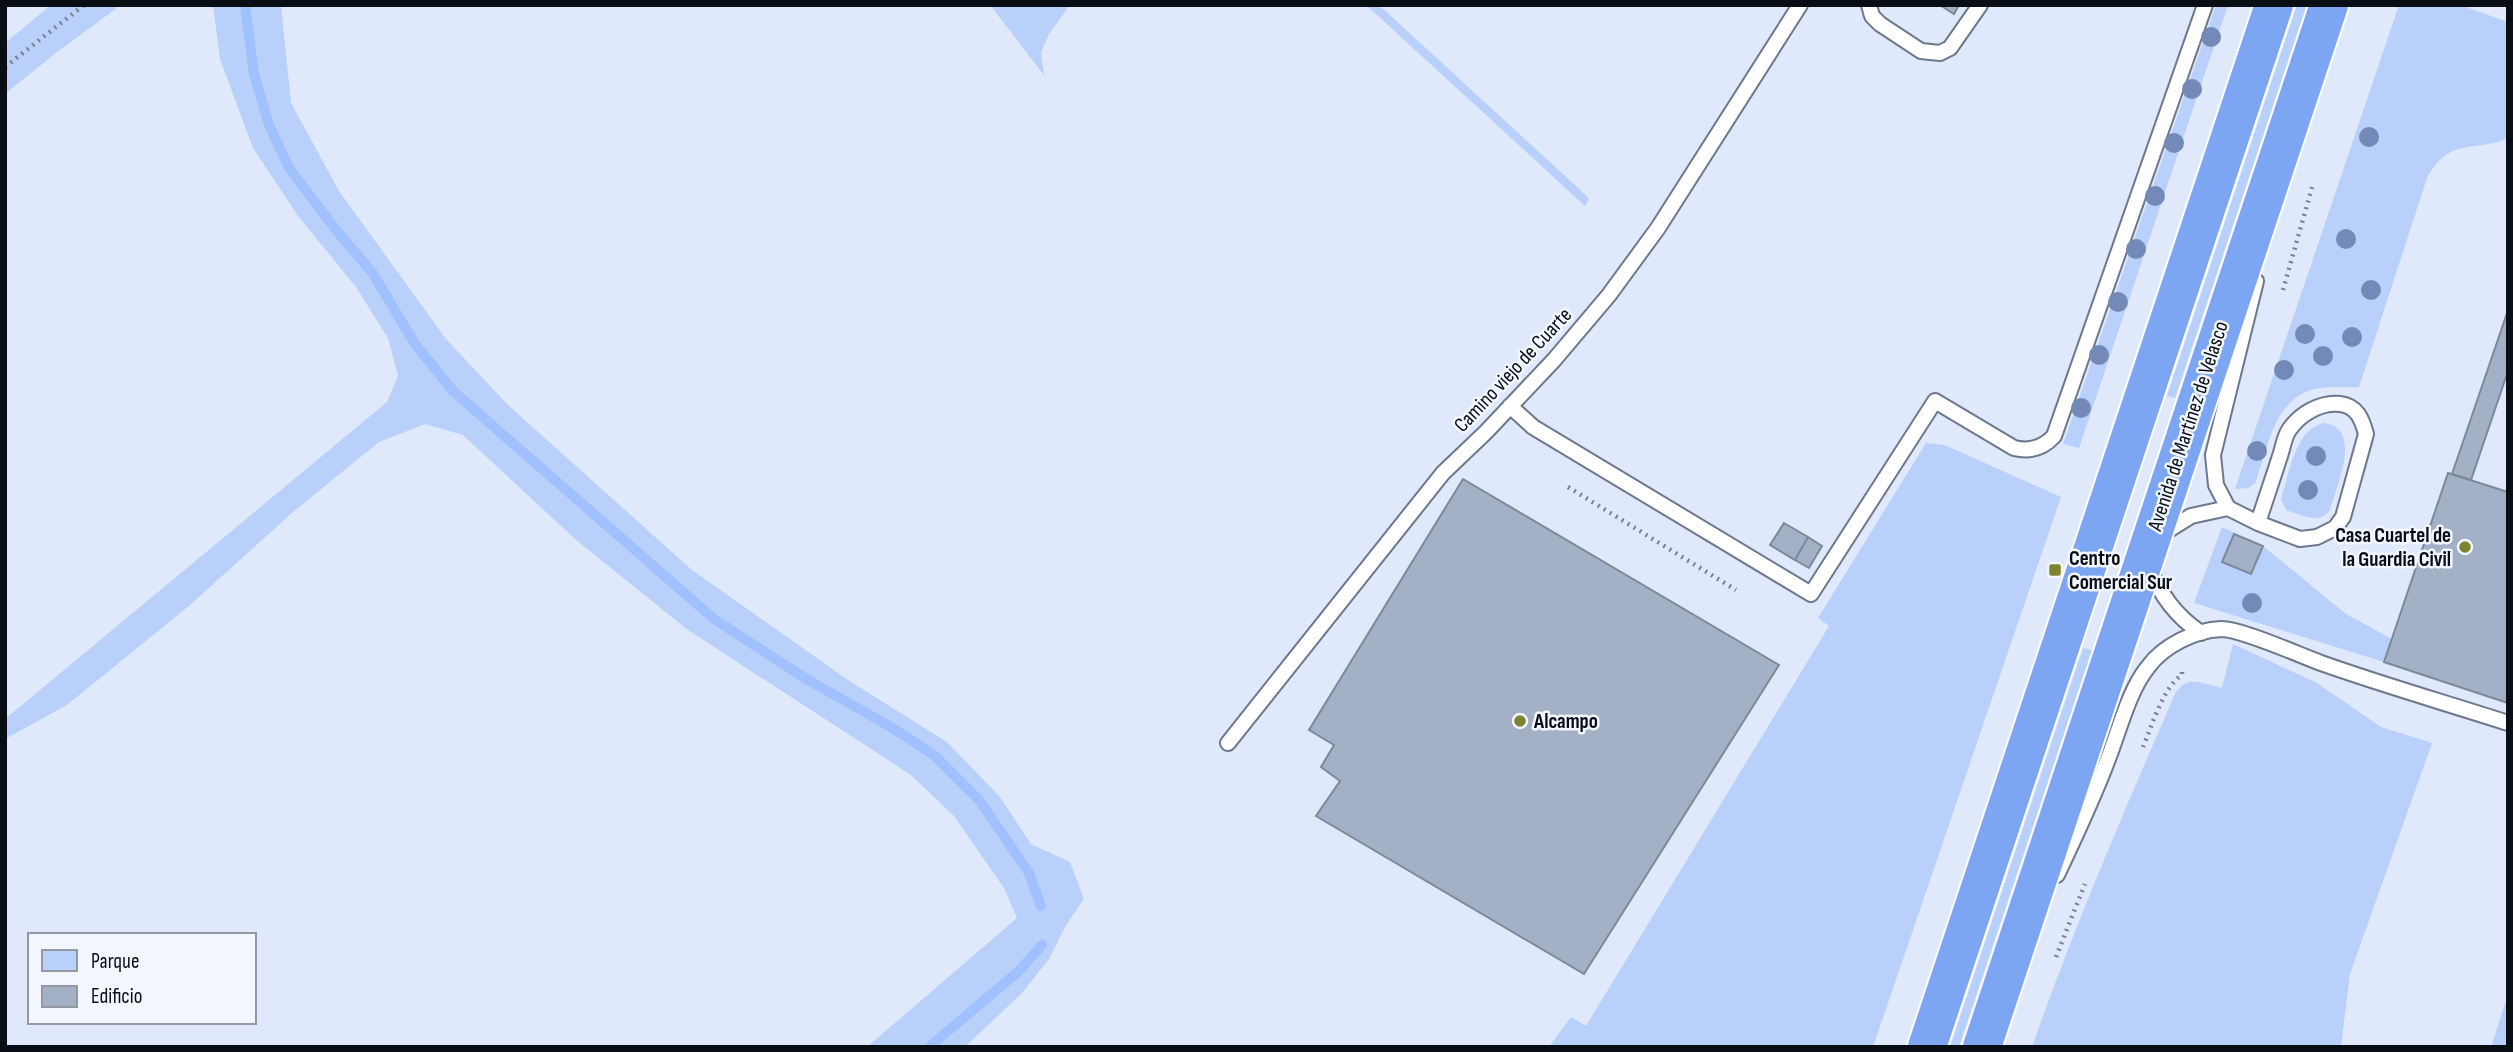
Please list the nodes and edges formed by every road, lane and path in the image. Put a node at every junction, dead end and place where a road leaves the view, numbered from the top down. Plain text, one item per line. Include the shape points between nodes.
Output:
1 (83, 5) edge
2 (1800, 5) edge
3 (1869, 5) edge
4 (1980, 5) edge
5 (2206, 5) edge
6 (2274, 5) edge
7 (2329, 5) edge
8 (2309, 65) junction
9 (5, 67) edge
10 (2313, 183) dead end
11 (2266, 240) dead end
12 (2259, 267) dead end
13 (2280, 303) dead end
14 (1510, 406) junction
15 (1568, 487) dead end
16 (2228, 508) junction
17 (2258, 523) junction
18 (2147, 549) junction
19 (1736, 590) dead end
20 (2201, 634) junction
21 (2508, 723) edge
22 (1228, 743) dead end
23 (1994, 1009) junction
24 (1927, 1047) edge
25 (1982, 1047) edge

1 - 9 path
2 - 14 lane, Camino viejo de Cuarte via 1634,261 1573,339
3 - 4 lane via 1875,20 1926,53 1950,48
5 - 14 lane via 2054,436 2040,447 2014,448 1935,401 1811,594 1533,427
6 - 24 highway
7 - 8 highway, Avenida de Martínez de Velasco
8 - 11 lane
8 - 18 highway, Avenida de Martínez de Velasco
10 - 13 path
12 - 16 lane via 2213,455 2216,485
14 - 22 lane, Camino viejo de Cuarte via 1443,473
15 - 19 path
16 - 17 lane
16 - 18 lane via 2175,524
17 - 17 lane via 2300,539 2334,528 2343,517 2366,434 2354,409 2326,404 2314,408 2288,431
18 - 20 lane via 2154,580 2168,602
18 - 23 highway, Avenida de Martínez de Velasco
20 - 21 lane via 2231,630
20 - 23 lane via 2158,654 2146,669 2093,798
23 - 25 highway, Avenida de Martínez de Velasco

